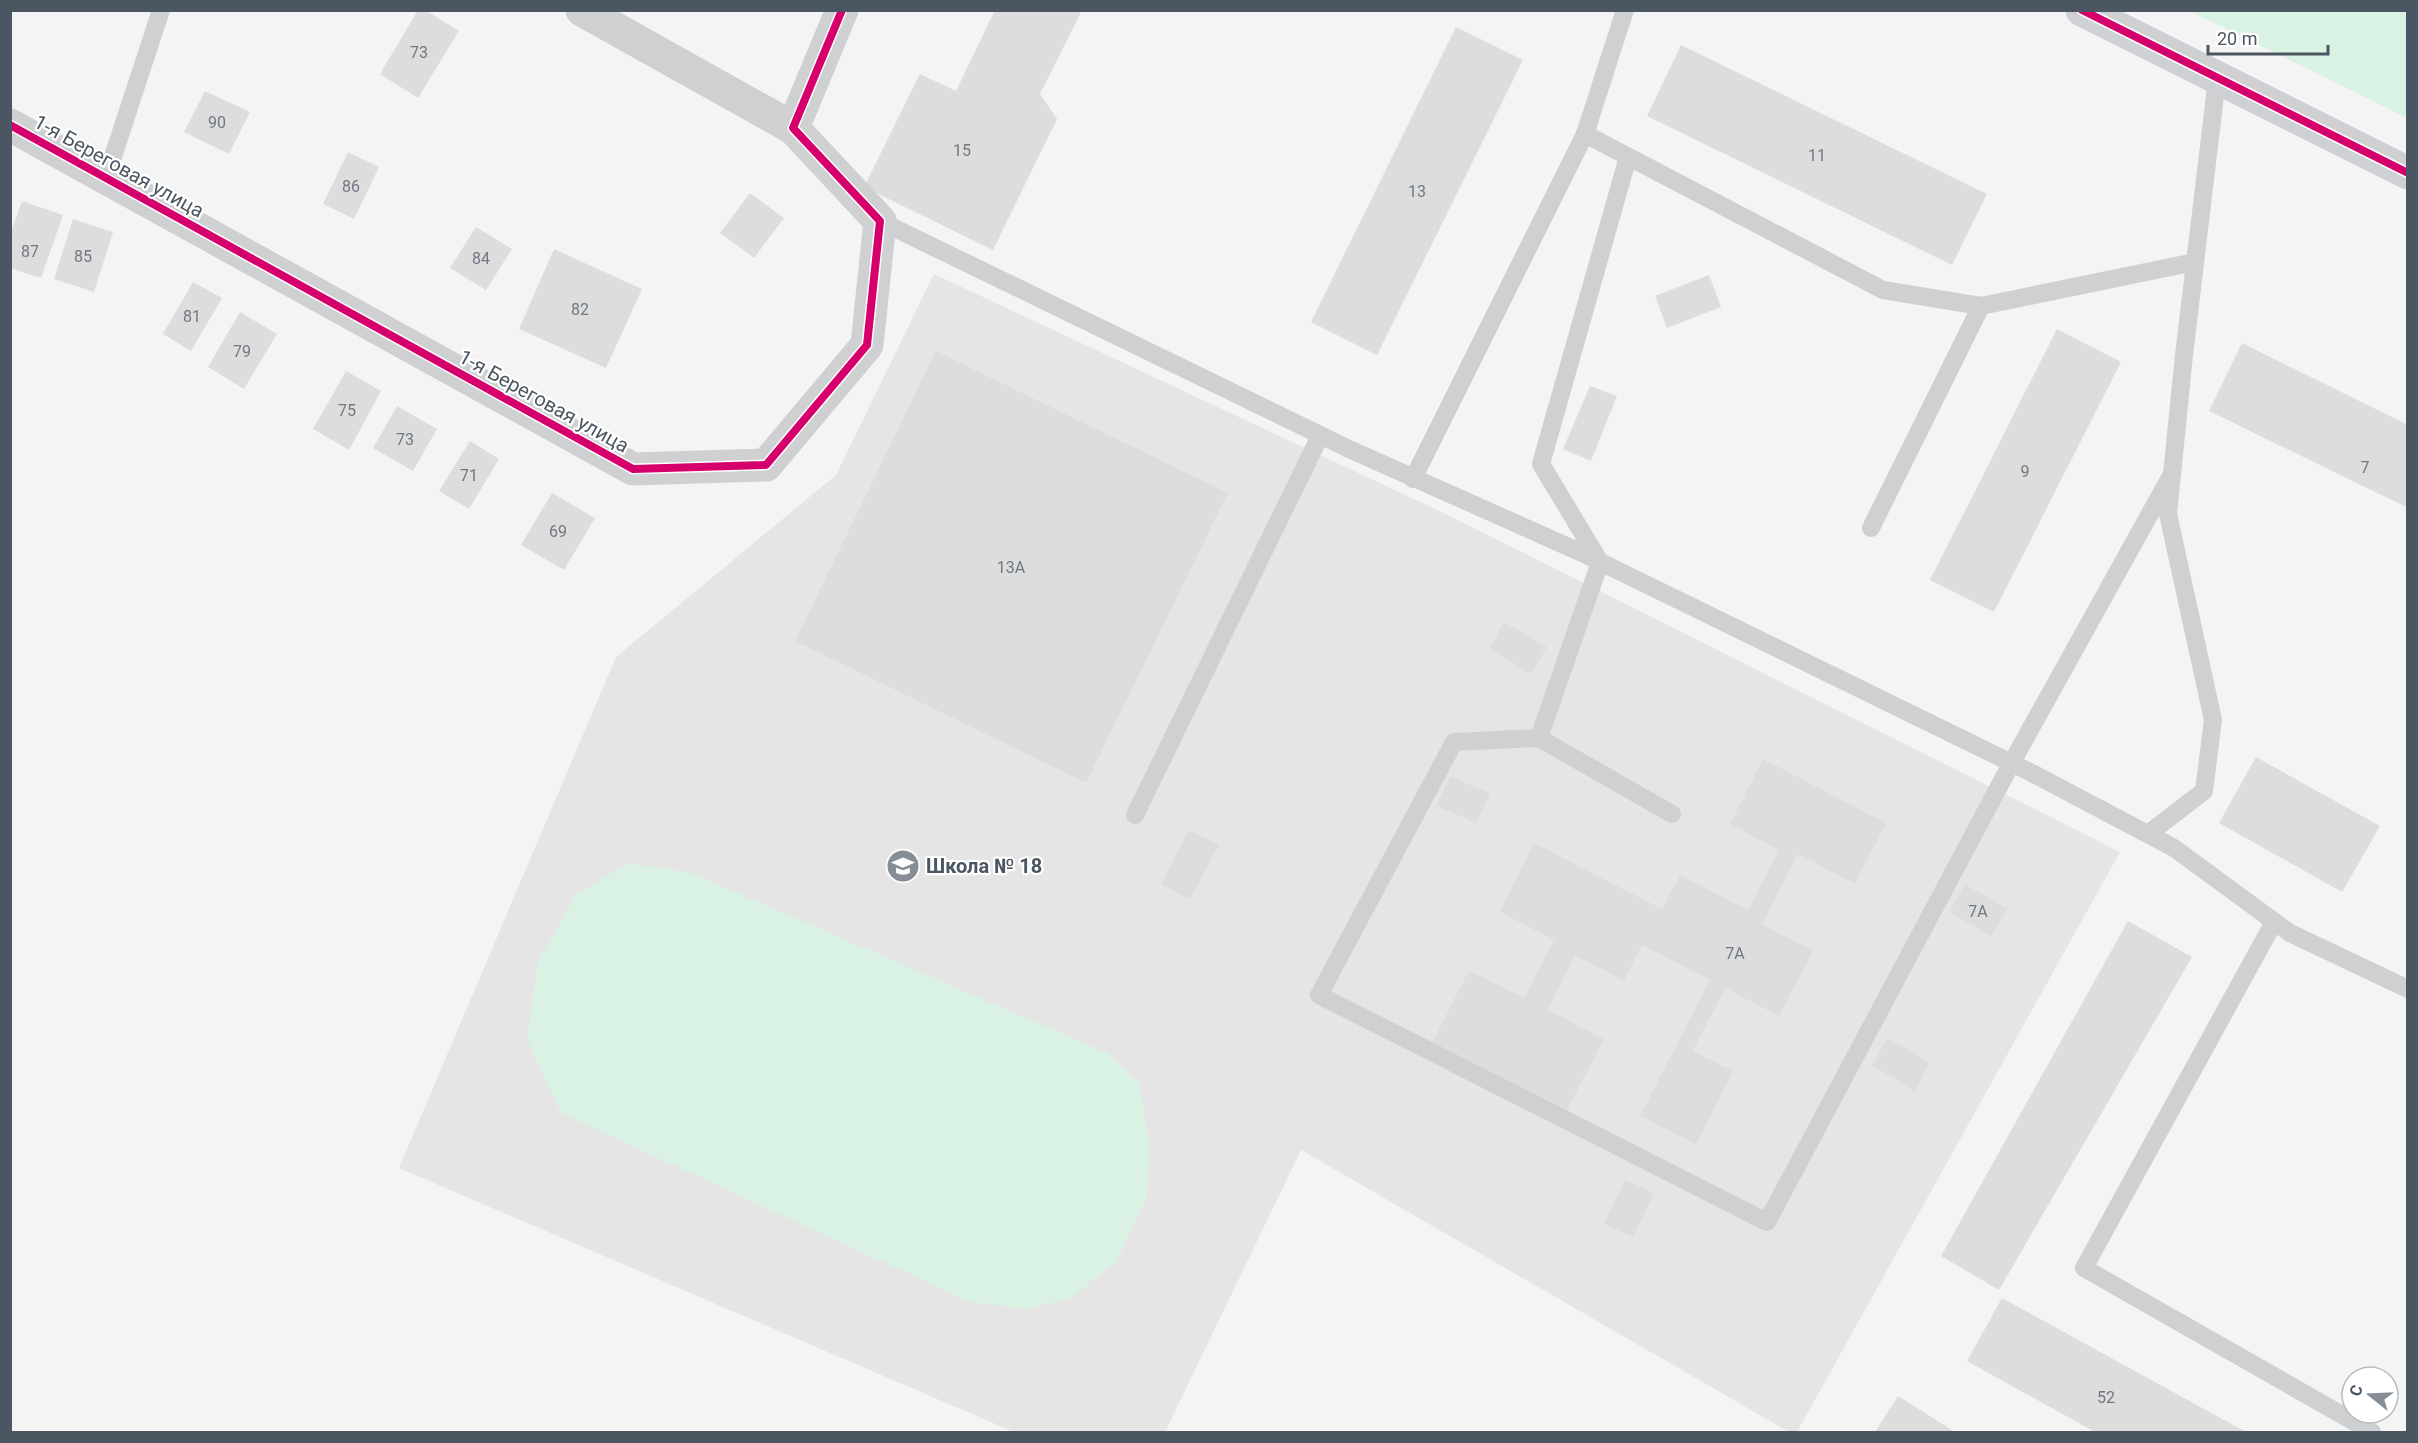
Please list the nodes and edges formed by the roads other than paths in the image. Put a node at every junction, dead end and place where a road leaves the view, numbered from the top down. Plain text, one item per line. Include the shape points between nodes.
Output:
1 (161, 10) edge
2 (582, 10) edge
3 (842, 10) edge
4 (1625, 10) edge
5 (2082, 10) edge
6 (2217, 79) junction
7 (10, 125) edge
8 (793, 128) junction
9 (1585, 134) junction
10 (1628, 157) junction
11 (2408, 173) edge
12 (106, 178) junction
13 (880, 221) junction
14 (2195, 262) junction
15 (1981, 306) junction
16 (1320, 435) junction
17 (2172, 474) junction
18 (1413, 479) junction
19 (1871, 528) dead end
20 (1600, 562) junction
21 (1539, 738) junction
22 (2011, 764) junction
23 (1672, 814) dead end
24 (1135, 815) dead end
25 (2148, 834) junction
26 (2274, 922) junction
27 (2408, 989) edge
28 (2372, 1432) edge

1 - 12 lane
2 - 8 street
3 - 8 street
4 - 9 lane
5 - 6 street
6 - 11 street
6 - 14 lane
7 - 12 street, 1-я Береговая улица
8 - 13 street
9 - 10 lane
9 - 18 lane
10 - 15 lane via 1883,290
10 - 20 lane via 1541,464
12 - 13 street, 1-я Береговая улица via 633,469 766,465 867,345
13 - 16 lane
14 - 15 lane
14 - 17 lane
15 - 19 lane
16 - 18 lane
16 - 24 lane
17 - 22 lane
17 - 25 lane via 2168,514 2212,720 2204,791
18 - 20 lane
20 - 21 lane
20 - 22 lane
21 - 22 lane via 1454,741 1319,995 1767,1222
21 - 23 lane
22 - 25 lane
25 - 26 lane via 2174,848
26 - 27 lane
26 - 28 lane via 2084,1268

